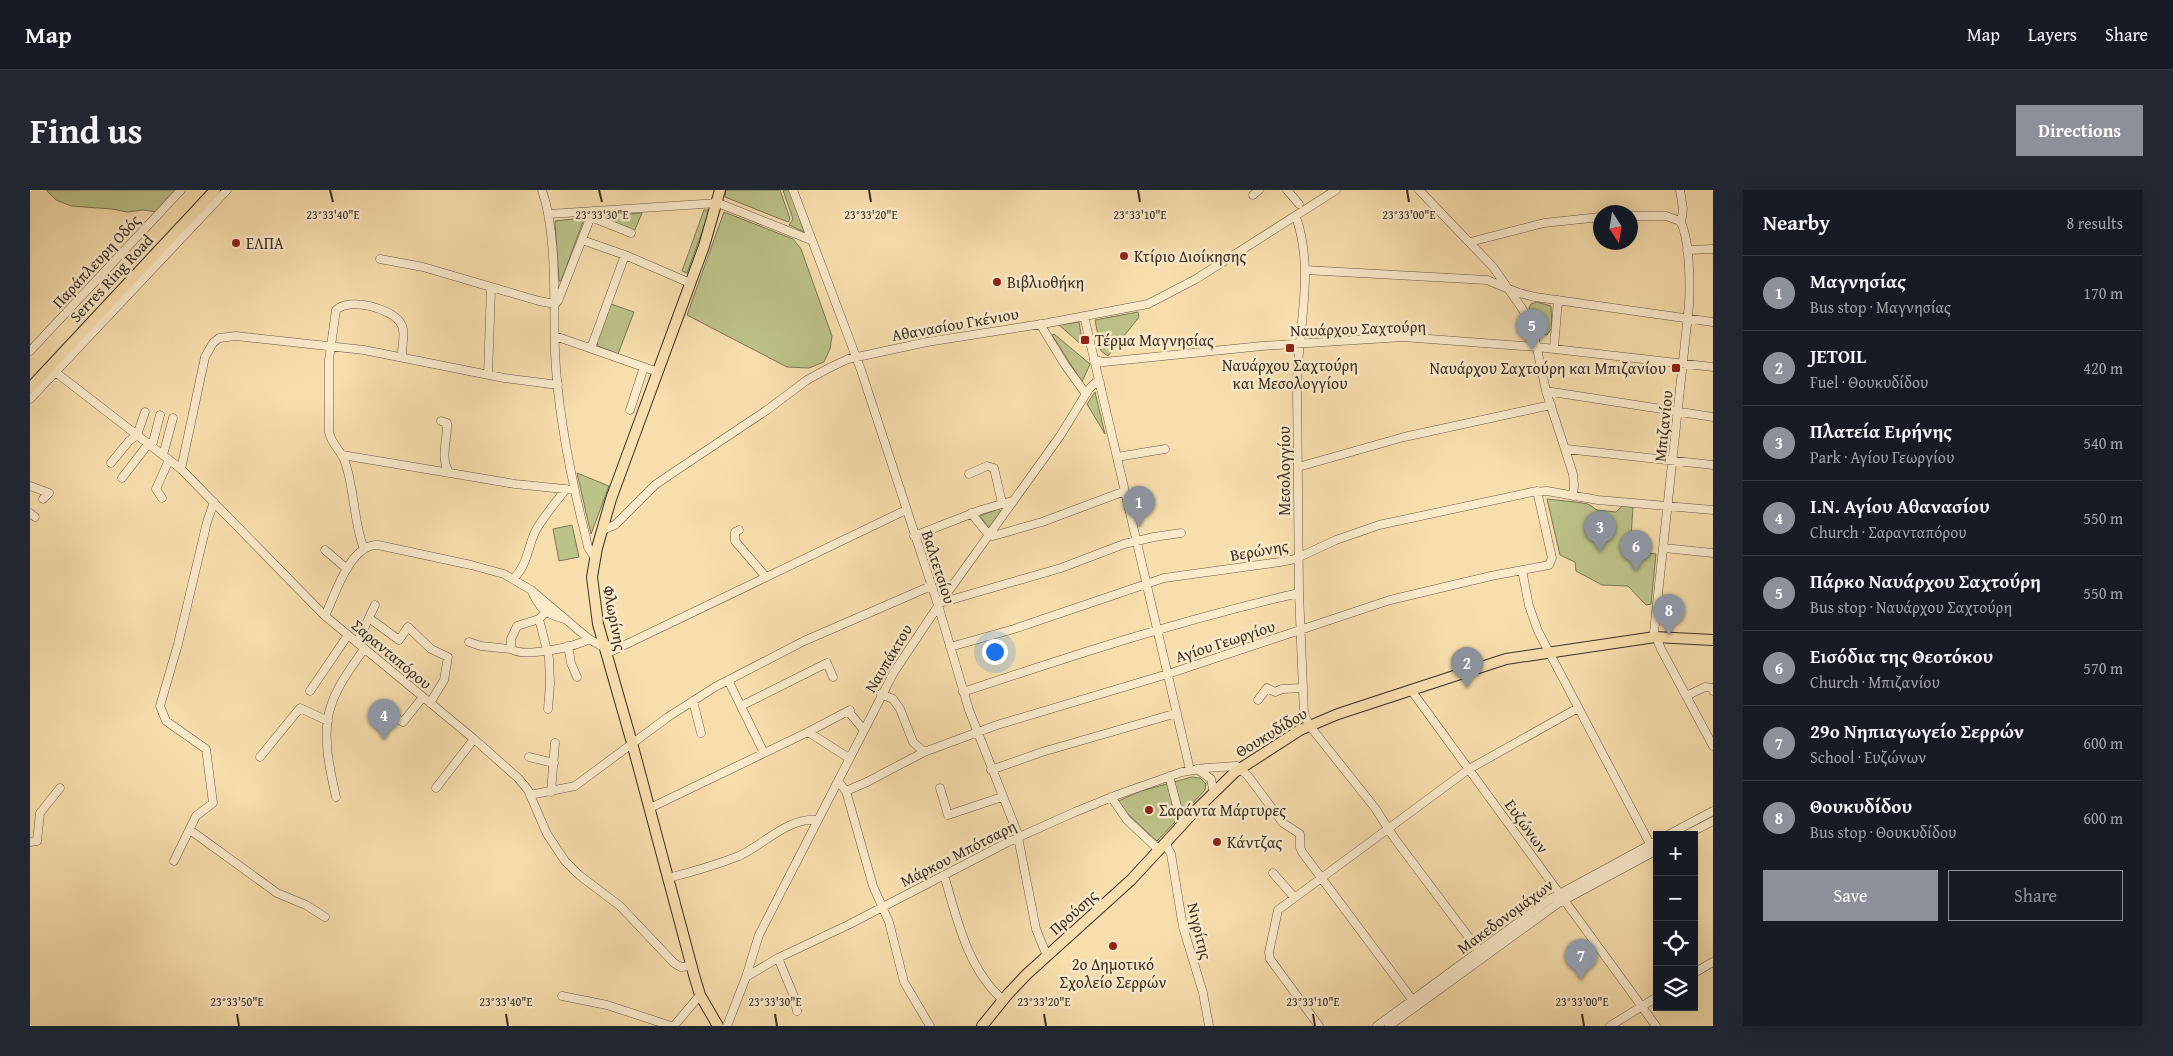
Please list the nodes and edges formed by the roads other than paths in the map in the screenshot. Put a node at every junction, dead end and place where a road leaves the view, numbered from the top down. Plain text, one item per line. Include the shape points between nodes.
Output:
1 (181, 190) edge
2 (215, 190) edge
3 (227, 190) edge
4 (542, 190) edge
5 (720, 190) edge
6 (793, 190) edge
7 (1287, 190) edge
8 (1336, 190) edge
9 (1419, 190) edge
10 (1680, 190) edge
11 (718, 203) junction
12 (1299, 204) dead end
13 (549, 214) junction
14 (592, 214) junction
15 (1638, 216) edge
16 (1296, 217) junction
17 (1593, 218) edge
18 (1680, 221) junction
19 (631, 233) dead end
20 (582, 240) junction
21 (811, 240) junction
22 (1470, 242) junction
23 (1713, 249) edge
24 (1687, 250) junction
25 (625, 255) junction
26 (380, 259) dead end
27 (1305, 270) junction
28 (690, 283) junction
29 (491, 287) junction
30 (1509, 289) junction
31 (1558, 300) junction
32 (554, 304) junction
33 (1084, 316) junction
34 (1688, 320) junction
35 (1713, 322) edge
36 (1040, 324) junction
37 (555, 336) junction
38 (1298, 344) junction
39 (330, 346) junction
40 (1537, 346) junction
41 (591, 348) junction
42 (1554, 348) junction
43 (30, 351) edge
44 (402, 356) junction
45 (856, 357) junction
46 (1094, 360) junction
47 (1683, 363) junction
48 (644, 367) junction
49 (1713, 367) edge
50 (54, 372) junction
51 (658, 372) junction
52 (488, 375) junction
53 (1100, 383) junction
54 (558, 385) junction
55 (30, 388) edge
56 (1546, 391) junction
57 (1086, 394) junction
58 (30, 399) edge
59 (1551, 405) junction
60 (630, 410) dead end
61 (145, 412) dead end
62 (1678, 412) junction
63 (160, 415) dead end
64 (1713, 417) edge
65 (173, 418) dead end
66 (441, 421) dead end
67 (137, 435) junction
68 (150, 445) junction
69 (123, 448) junction
70 (1165, 449) dead end
71 (1566, 449) junction
72 (141, 451) junction
73 (342, 455) junction
74 (166, 457) junction
75 (1117, 457) junction
76 (1673, 461) junction
77 (111, 463) dead end
78 (1713, 466) edge
79 (1298, 467) junction
80 (181, 469) junction
81 (450, 473) junction
82 (969, 474) dead end
83 (122, 478) dead end
84 (30, 486) edge
85 (566, 489) junction
86 (574, 490) junction
87 (1125, 491) junction
88 (1537, 491) junction
89 (1573, 496) junction
90 (162, 498) dead end
91 (42, 499) dead end
92 (214, 502) junction
93 (1012, 502) junction
94 (1002, 503) junction
95 (1668, 507) junction
96 (906, 510) junction
97 (1713, 510) edge
98 (971, 513) junction
99 (602, 530) junction
100 (739, 530) dead end
101 (1181, 533) dead end
102 (988, 534) junction
103 (914, 536) junction
104 (1137, 540) junction
105 (1664, 548) junction
106 (364, 549) junction
107 (325, 550) dead end
108 (1713, 553) edge
109 (1298, 557) junction
110 (595, 558) junction
111 (347, 569) junction
112 (1522, 570) junction
113 (766, 577) junction
114 (513, 579) junction
115 (1148, 584) junction
116 (932, 586) junction
117 (531, 590) junction
118 (1298, 593) junction
119 (939, 604) junction
120 (375, 605) dead end
121 (545, 612) junction
122 (326, 616) junction
123 (369, 618) junction
124 (539, 619) junction
125 (568, 620) junction
126 (1158, 629) junction
127 (1300, 630) junction
128 (348, 635) junction
129 (1656, 637) junction
130 (589, 638) junction
131 (1713, 640) edge
132 (469, 642) dead end
133 (357, 643) junction
134 (568, 646) junction
135 (950, 647) junction
136 (364, 649) junction
137 (511, 649) junction
138 (547, 650) junction
139 (606, 651) junction
140 (1549, 652) junction
141 (1168, 674) junction
142 (577, 677) dead end
143 (833, 677) dead end
144 (728, 680) junction
145 (1302, 688) junction
146 (1412, 690) junction
147 (310, 691) dead end
148 (1713, 691) edge
149 (963, 692) junction
150 (881, 694) junction
151 (1686, 696) junction
152 (423, 697) junction
153 (693, 700) junction
154 (1258, 700) dead end
155 (430, 703) junction
156 (741, 706) junction
157 (1578, 708) junction
158 (548, 709) dead end
159 (1177, 713) junction
160 (392, 716) dead end
161 (328, 721) junction
162 (1309, 725) junction
163 (863, 729) junction
164 (808, 732) junction
165 (977, 732) junction
166 (701, 733) dead end
167 (1710, 734) edge
168 (474, 739) junction
169 (555, 743) dead end
170 (632, 743) junction
171 (1713, 746) edge
172 (924, 752) junction
173 (764, 753) junction
174 (260, 757) dead end
175 (529, 758) dead end
176 (849, 758) junction
177 (554, 763) junction
178 (1241, 768) junction
179 (1193, 769) junction
180 (1469, 769) junction
181 (991, 770) junction
182 (1169, 776) junction
183 (838, 781) junction
184 (60, 788) dead end
185 (436, 788) dead end
186 (940, 788) dead end
187 (846, 791) junction
188 (552, 792) junction
189 (1214, 792) junction
190 (530, 795) junction
191 (1002, 796) junction
192 (336, 797) dead end
193 (1111, 798) junction
194 (650, 808) junction
195 (1713, 811) edge
196 (818, 820) junction
197 (1713, 820) edge
198 (1185, 822) junction
199 (1388, 829) junction
200 (190, 830) junction
201 (1676, 831) edge
202 (1693, 831) edge
203 (1018, 838) junction
204 (30, 842) edge
205 (1653, 842) edge
206 (1162, 847) junction
207 (1653, 852) edge
208 (174, 860) dead end
209 (1273, 873) dead end
210 (944, 875) junction
211 (668, 878) junction
212 (1322, 878) junction
213 (1562, 896) junction
214 (1294, 897) junction
215 (883, 907) junction
216 (325, 917) dead end
217 (1479, 951) junction
218 (1047, 956) junction
219 (778, 958) junction
220 (1713, 962) edge
221 (692, 966) junction
222 (1698, 971) edge
223 (746, 977) junction
224 (700, 995) junction
225 (562, 996) dead end
226 (1653, 999) edge
227 (1003, 1000) junction
228 (1414, 1003) junction
229 (1642, 1006) junction
230 (797, 1011) dead end
231 (1393, 1023) edge
232 (673, 1026) edge
233 (718, 1026) edge
234 (727, 1026) edge
235 (930, 1026) edge
236 (982, 1026) edge
237 (1209, 1026) edge
238 (1319, 1026) edge
239 (1377, 1026) edge
240 (1610, 1026) edge
241 (1656, 1026) edge

1 - 43 street, Παράπλευρη Οδός
2 - 55 main road, Serres Ring Road
3 - 50 street
4 - 13 street
5 - 11 main road, Φλωρίνης
6 - 21 street, Βαλτετσίου
7 - 12 street
8 - 16 street, Αθανασίου Γκένιου
9 - 22 street
10 - 18 street, Μπιζανίου via 1683,209
11 - 14 street
11 - 21 street
11 - 28 main road, Φλωρίνης
13 - 14 street
13 - 32 street
14 - 19 street
14 - 20 street
15 - 18 street via 1666,216
16 - 27 street, Μεσολογγίου
16 - 33 street, Αθανασίου Γκένιου via 1160,299
17 - 22 street via 1544,223
18 - 24 street, Μπιζανίου
20 - 25 street
20 - 32 street
21 - 45 street, Βαλτετσίου
22 - 30 street
23 - 24 street
24 - 34 street, Μπιζανίου
25 - 28 street
25 - 41 street
26 - 29 street via 423,267
27 - 30 street via 1486,280
27 - 38 street, Μεσολογγίου
28 - 51 main road, Φλωρίνης
29 - 32 street
29 - 52 street
30 - 31 street
30 - 40 street via 1528,319
31 - 34 street
31 - 42 street
32 - 37 street
33 - 36 street, Αθανασίου Γκένιου
33 - 46 street
34 - 35 street
34 - 47 street, Μπιζανίου
36 - 45 street, Αθανασίου Γκένιου
36 - 57 street
37 - 41 street
37 - 54 street
38 - 40 street, Ναυάρχου Σαχτούρη via 1403,337
38 - 46 street, Ναυάρχου Σαχτούρη via 1104,362
38 - 79 street, Μεσολογγίου
39 - 44 street
39 - 44 street via 336,310 343,306 362,305 391,314 401,323 404,336
39 - 73 street via 329,432 332,443
39 - 80 street via 236,336 219,338 206,357
40 - 42 street, Ναυάρχου Σαχτούρη
40 - 56 street
41 - 48 street
42 - 47 street, Ναυάρχου Σαχτούρη
44 - 52 street
45 - 96 street, Βαλτετσίου
45 - 99 street, Αθανασίου Γκένιου via 807,380 662,481 618,522
46 - 53 street
47 - 49 street, Ναυάρχου Σαχτούρη
47 - 62 street, Μπιζανίου
48 - 51 street
48 - 60 street
50 - 58 street
50 - 67 street, Σαρανταπόρου
51 - 99 main road, Φλωρίνης
52 - 54 street
53 - 57 street, Ναυπάκτου via 1093,384
53 - 75 street
54 - 86 street
56 - 59 street
56 - 62 street
57 - 93 street, Ναυπάκτου
59 - 71 street
59 - 79 street via 1404,437
61 - 67 street
62 - 64 street
62 - 76 street, Μπιζανίου
63 - 68 street
65 - 74 street
66 - 81 street via 447,423 444,455
67 - 68 street, Σαρανταπόρου
67 - 69 street
68 - 72 street
68 - 74 street, Σαρανταπόρου
69 - 72 street
69 - 77 street
70 - 75 street
71 - 76 street
71 - 89 street via 1573,474
72 - 83 street
73 - 81 street
73 - 106 street
74 - 80 street, Σαρανταπόρου
74 - 90 street via 156,489
75 - 87 street
76 - 78 street
76 - 95 street, Μπιζανίου
79 - 109 street, Μεσολογγίου
80 - 92 street, Σαρανταπόρου
81 - 85 street
82 - 94 street via 988,466 994,468
84 - 91 street via 49,494
85 - 86 street
85 - 114 street via 535,532 526,562
86 - 110 street via 588,547
87 - 102 street via 1035,524 998,535
87 - 104 street
88 - 89 street, Βερώνης
88 - 109 street, Βερώνης via 1379,526
88 - 112 street, Αγίου Γεωργίου via 1552,561 1547,566
89 - 95 street, Βερώνης
92 - 122 street, Σαρανταπόρου
92 - 200 street via 160,702 166,721 208,751 213,803 198,814
93 - 94 street
93 - 102 street, Ναυπάκτου
94 - 98 street
95 - 97 street, Βερώνης
95 - 105 street, Μπιζανίου
96 - 103 street, Βαλτετσίου
96 - 113 street
98 - 102 street
98 - 103 street
99 - 110 main road, Φλωρίνης
100 - 113 street via 735,532 735,541
101 - 104 street
102 - 119 street, Ναυπάκτου
103 - 116 street, Βαλτετσίου
104 - 115 street
104 - 119 street via 1061,568
105 - 108 street
105 - 129 street, Μπιζανίου via 1654,626
106 - 111 street
106 - 114 street via 373,545 385,546 491,570
107 - 111 street
109 - 115 street, Βερώνης via 1164,578
109 - 118 street, Μεσολογγίου
110 - 139 main road, Φλωρίνης via 592,577 594,600
111 - 122 street
112 - 127 street, Αγίου Γεωργίου via 1390,600
112 - 140 street via 1531,614
113 - 139 street
114 - 117 street
115 - 126 street
115 - 135 street, Βερώνης
116 - 119 street, Βαλτετσίου
116 - 144 street via 804,641
117 - 121 street
117 - 125 street
118 - 126 street
118 - 127 street, Μεσολογγίου
119 - 135 street, Βαλτετσίου
119 - 150 street, Ναυπάκτου
120 - 123 street
121 - 124 street
121 - 125 street
122 - 128 street, Σαρανταπόρου
123 - 133 street
123 - 155 street via 399,640 408,627 432,649 448,657 444,680
124 - 137 street via 516,626 510,638
124 - 138 street
125 - 130 street
126 - 141 street
126 - 149 street
127 - 141 street, Αγίου Γεωργίου
127 - 145 street, Μεσολογγίου
128 - 133 street, Σαρανταπόρου
128 - 147 street
129 - 131 main road, Θουκυδίδου
129 - 140 main road, Θουκυδίδου
129 - 151 street
130 - 134 street
130 - 139 street
132 - 137 street
133 - 136 street, Σαρανταπόρου
134 - 138 street
134 - 142 street
135 - 149 street, Βαλτετσίου
136 - 152 street, Σαρανταπόρου
136 - 161 street via 336,692
137 - 138 street via 526,653
138 - 158 street via 550,675
139 - 170 main road, Φλωρίνης
140 - 146 main road, Θουκυδίδου via 1488,664
140 - 157 street
141 - 159 street
141 - 165 street, Αγίου Γεωργίου
143 - 156 street via 828,663
144 - 153 street
144 - 156 street
145 - 154 street via 1275,692 1267,688
145 - 162 street, Μεσολογγίου via 1304,714
146 - 162 main road, Θουκυδίδου
146 - 180 street, Ευζώνων
148 - 151 street via 1705,687
149 - 165 street, Βαλτετσίου
150 - 163 street, Ναυπάκτου
150 - 172 street via 893,699 913,742
151 - 167 street
152 - 155 street, Σαρανταπόρου
152 - 160 street via 403,722
153 - 166 street
153 - 170 street
155 - 168 street, Σαρανταπόρου
156 - 173 street
157 - 180 street
157 - 205 street
159 - 179 street
159 - 181 street
161 - 174 street via 300,708
161 - 192 street via 328,757
162 - 178 main road, Θουκυδίδου
162 - 199 street
163 - 164 street via 849,710
163 - 176 street, Ναυπάκτου
164 - 173 street
164 - 176 street
165 - 172 street, Αγίου Γεωργίου
165 - 181 street, Βαλτετσίου
167 - 171 street
168 - 185 street
168 - 190 street, Σαρανταπόρου via 518,778
169 - 177 street
170 - 188 street via 578,784
170 - 194 main road, Φλωρίνης
172 - 187 street, Αγίου Γεωργίου
173 - 194 street
175 - 177 street
176 - 183 street, Ναυπάκτου
177 - 188 street
178 - 179 street, Μάρκου Μπότσαρη
178 - 189 main road, Θουκυδίδου
178 - 212 street via 1283,824 1300,834 1300,849
179 - 182 street, Μάρκου Μπότσαρη
179 - 189 street via 1211,779
180 - 199 street
180 - 213 street, Ευζώνων
181 - 191 street, Βαλτετσίου
182 - 193 street, Μάρκου Μπότσαρη
182 - 198 street via 1178,810
183 - 187 street
183 - 196 street, Ναυπάκτου
184 - 204 street via 40,813 37,841
186 - 191 street via 948,815
187 - 215 street via 873,886
188 - 190 street
189 - 198 main road, Θουκυδίδου
190 - 221 street, Σαρανταπόρου via 547,834 569,866 620,906 674,963 681,967
191 - 203 street, Βαλτετσίου
193 - 203 street, Μάρκου Μπότσαρη
193 - 206 street via 1127,820
194 - 211 main road, Φλωρίνης
195 - 201 street
196 - 211 street via 781,828 743,854
196 - 223 street, Ναυπάκτου via 759,935
197 - 202 street
198 - 206 main road, Προύσης
199 - 212 street
199 - 217 street
200 - 208 street
200 - 216 street via 277,893
203 - 210 street, Μάρκου Μπότσαρη
203 - 218 street, Βαλτετσίου via 1036,929
205 - 213 street, Μακεδονομάχων
206 - 218 main road, Προύσης via 1131,880
206 - 237 street, Νιγρίτης via 1171,854 1183,927
207 - 213 street, Μακεδονομάχων
209 - 214 street
210 - 215 street, Μάρκου Μπότσαρη
210 - 227 street via 971,956 983,979
211 - 221 main road, Φλωρίνης
212 - 214 street
212 - 228 street
213 - 217 street, Μακεδονομάχων
213 - 228 street, Μακεδονομάχων
213 - 229 street, Ευζώνων
214 - 238 street via 1277,912 1270,959
215 - 219 street, Μάρκου Μπότσαρη
215 - 235 street via 892,929 904,982
217 - 228 street, Μακεδονομάχων
218 - 227 main road, Προύσης
219 - 223 street, Μάρκου Μπότσαρη
219 - 230 street
220 - 222 street
221 - 224 main road, Φλωρίνης
223 - 234 street
224 - 232 street
224 - 233 main road, Φλωρίνης
225 - 232 street
226 - 229 street
227 - 236 main road, Προύσης
228 - 231 street, Μακεδονομάχων
229 - 240 street
229 - 241 street, Ευζώνων
231 - 239 street, Μακεδονομάχων

